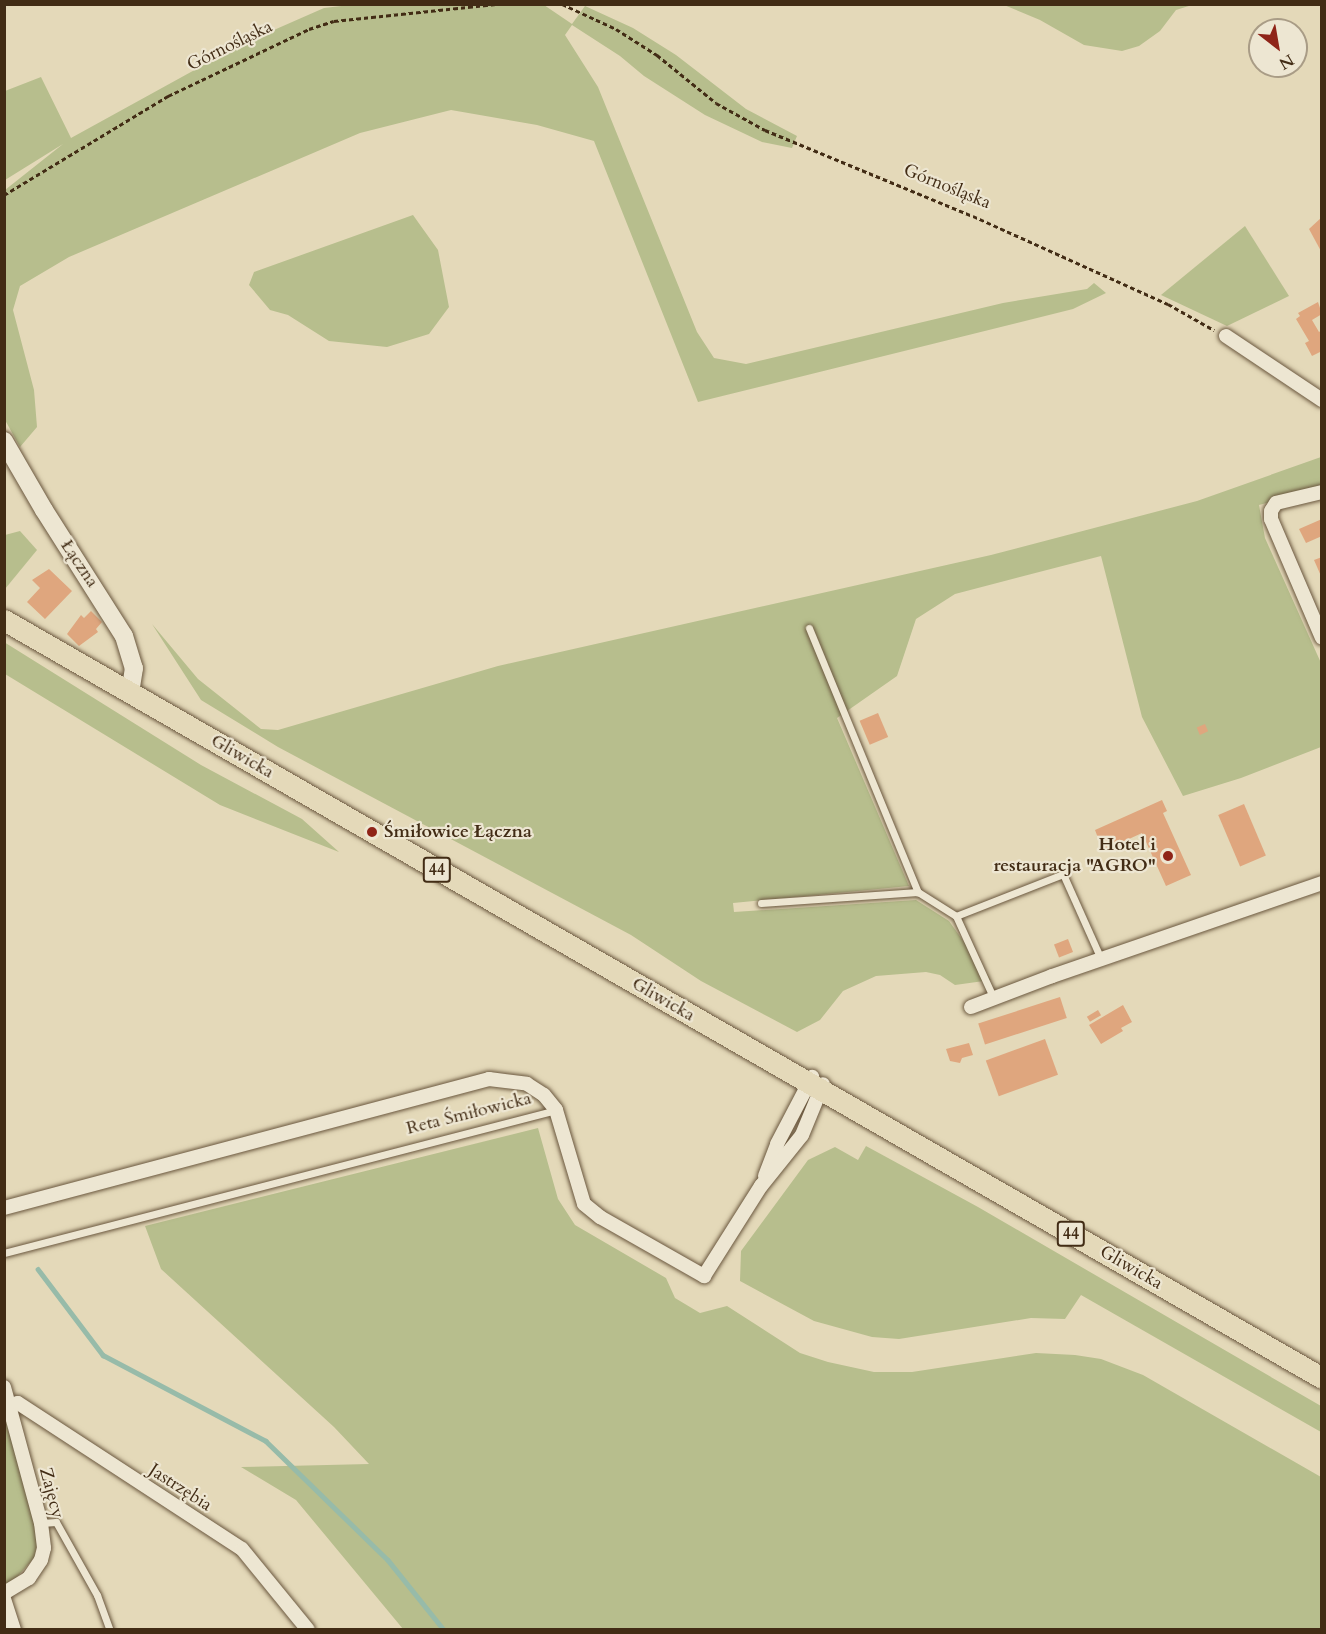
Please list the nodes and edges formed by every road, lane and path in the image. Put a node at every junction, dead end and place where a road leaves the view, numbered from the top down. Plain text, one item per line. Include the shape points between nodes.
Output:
1 (496, 4) edge
2 (562, 4) edge
3 (4, 195) edge
4 (1226, 336) joint
5 (1322, 400) edge
6 (4, 441) edge
7 (1322, 492) edge
8 (4, 620) edge
9 (809, 628) dead end
10 (1322, 638) edge
11 (130, 692) junction
12 (1322, 883) edge
13 (918, 892) junction
14 (761, 903) dead end
15 (956, 916) junction
16 (1101, 959) junction
17 (994, 999) junction
18 (971, 1007) dead end
19 (817, 1082) junction
20 (556, 1110) junction
21 (4, 1208) edge
22 (4, 1252) edge
23 (1322, 1378) edge
24 (4, 1387) edge
25 (11, 1405) junction
26 (41, 1523) junction
27 (4, 1593) edge
28 (4, 1599) edge
29 (14, 1629) edge
30 (110, 1629) edge
31 (308, 1629) edge

1 - 3 path, Górnośląska via 334,21 309,28 168,96
2 - 4 path, Górnośląska via 616,29 657,55 716,103 765,130 973,216 1168,304
4 - 5 street
6 - 11 street, Łączna via 124,636 134,668
7 - 10 street via 1276,503 1271,511
8 - 11 main road, Gliwicka / 44
9 - 13 lane
11 - 19 main road, Gliwicka / 44
12 - 16 street
13 - 14 lane
13 - 15 lane
15 - 16 lane via 1063,874
15 - 17 lane
16 - 17 street
17 - 18 street
19 - 20 street via 802,1135 761,1186 704,1276 584,1204
19 - 23 main road, Gliwicka / 44
20 - 21 street, Reta Śmiłowicka via 544,1095 527,1084 489,1079
20 - 22 lane, Reta Śmiłowicka
24 - 25 street, Zajęcy
25 - 26 street, Zajęcy
25 - 31 street, Jastrzębia via 18,1403 242,1549
26 - 27 street, Zajęcy via 41,1560 28,1578
26 - 30 lane via 56,1522 97,1595
28 - 29 street

